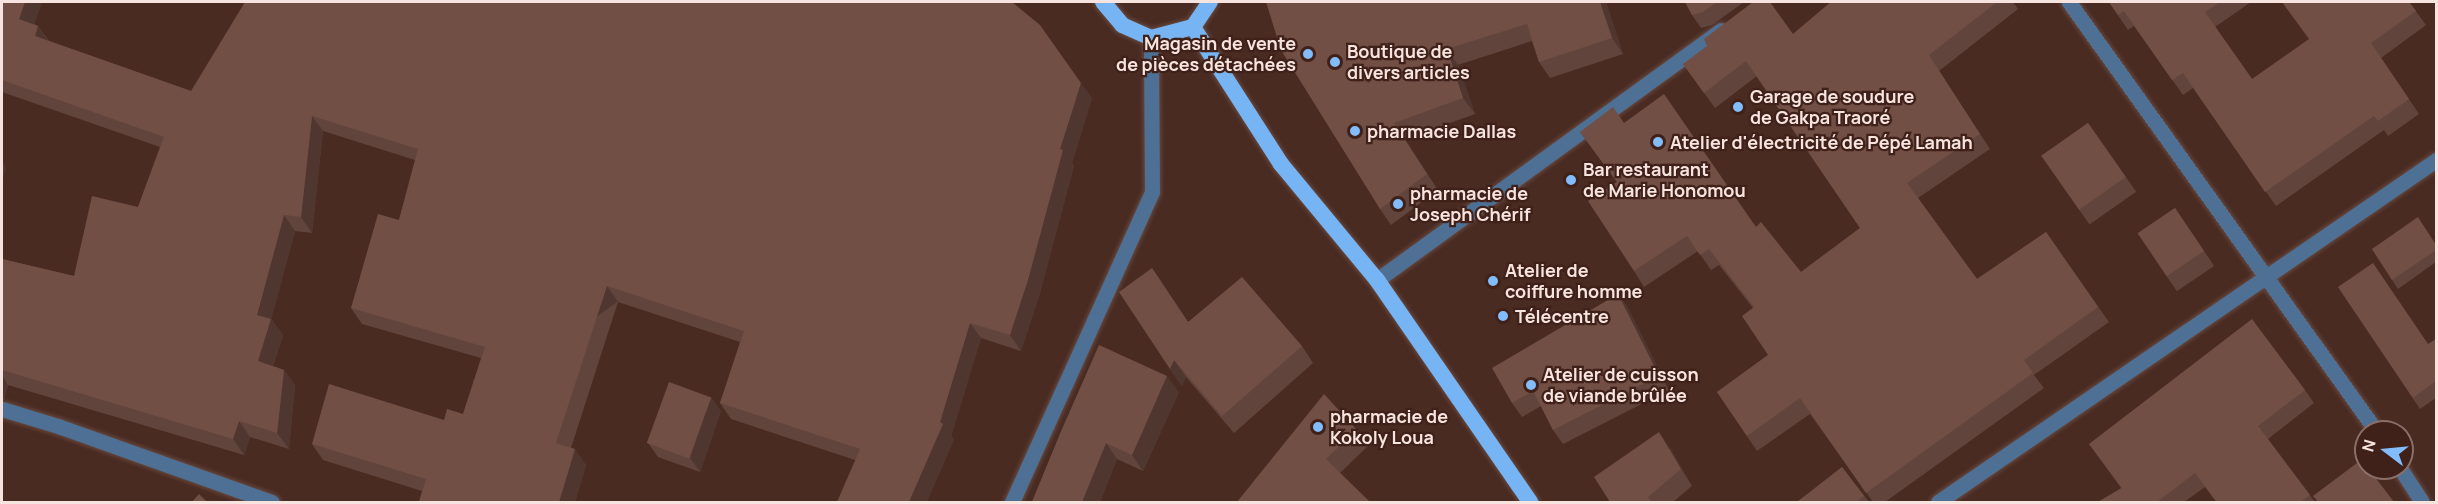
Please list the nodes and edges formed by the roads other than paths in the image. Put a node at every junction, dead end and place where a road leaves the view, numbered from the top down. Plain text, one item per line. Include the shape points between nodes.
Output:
1 (1103, 2) edge
2 (1210, 2) edge
3 (2069, 2) edge
4 (1731, 22) edge
5 (1193, 27) junction
6 (1151, 38) junction
7 (2436, 160) edge
8 (2268, 279) junction
9 (1377, 280) junction
10 (2, 409) edge
11 (2368, 420) edge
12 (2408, 480) edge
13 (272, 502) edge
14 (1012, 502) edge
15 (1530, 502) edge
16 (1938, 502) edge
17 (2422, 502) edge

1 - 6 highway via 1122,25
2 - 5 highway
3 - 8 street
4 - 9 street
5 - 6 highway
5 - 9 highway via 1281,164
6 - 14 street via 1152,192
7 - 8 street
8 - 11 street
8 - 16 street
9 - 15 highway
10 - 13 street
12 - 17 street

